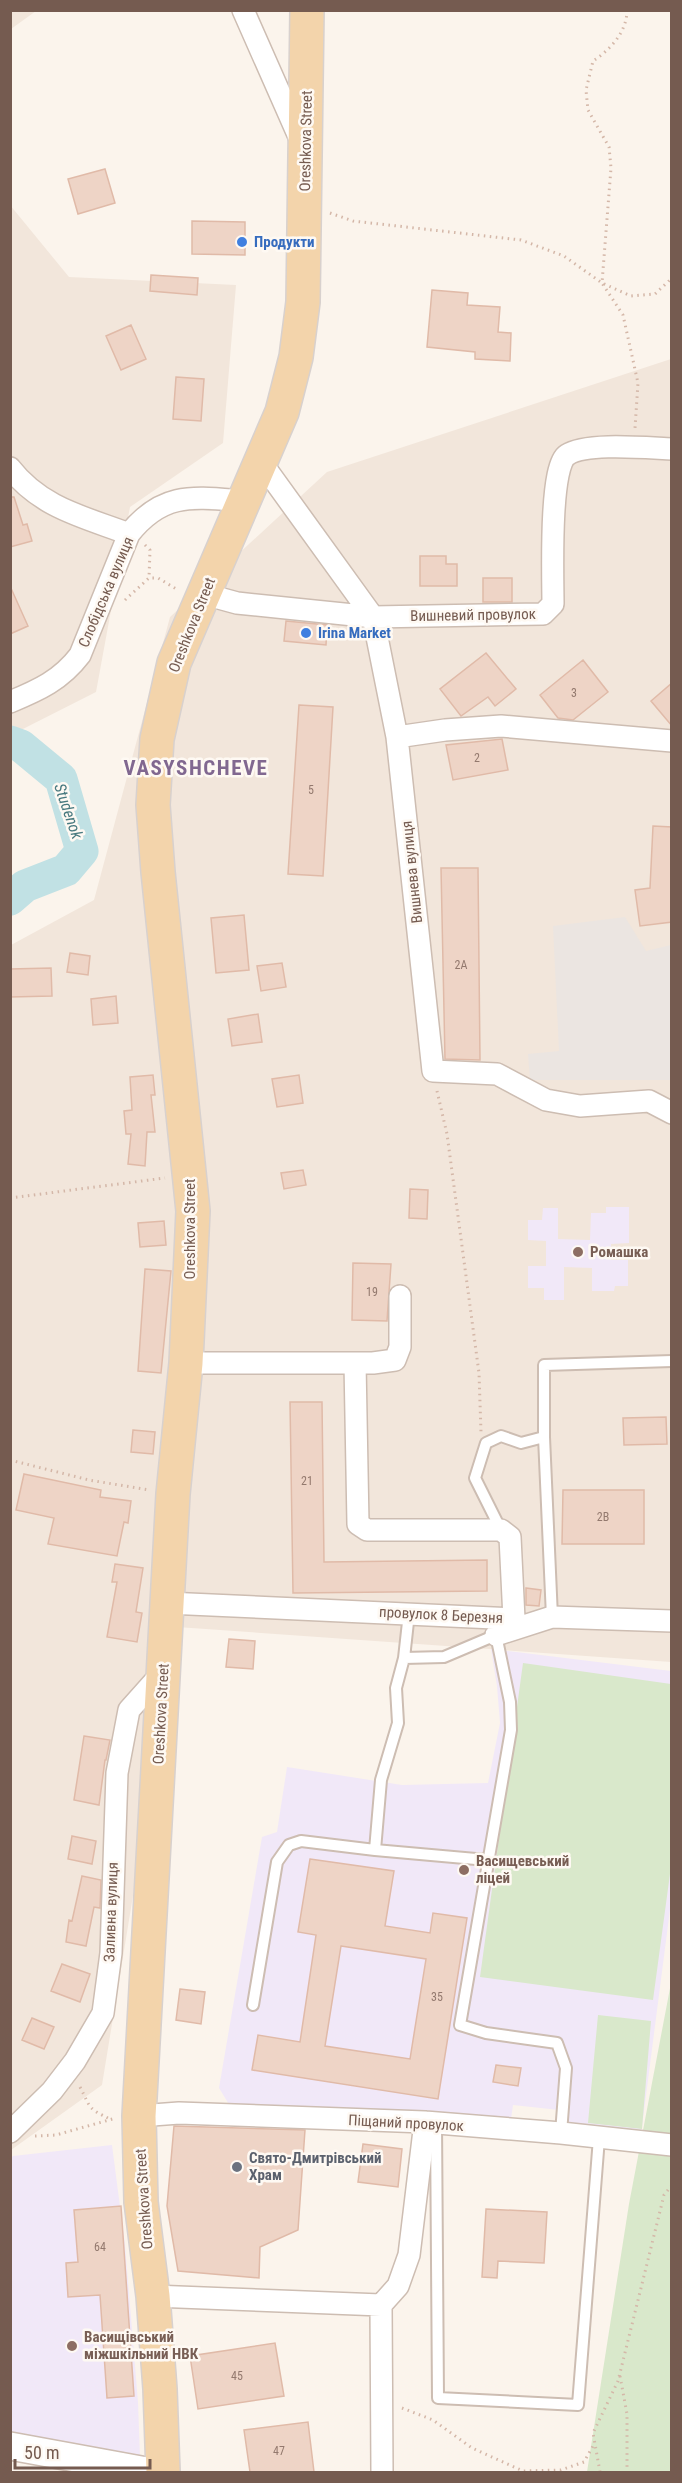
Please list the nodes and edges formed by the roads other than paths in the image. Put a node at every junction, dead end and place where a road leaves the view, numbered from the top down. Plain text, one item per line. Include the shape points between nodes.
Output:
1 (243, 10) edge
2 (307, 10) edge
3 (306, 153) junction
4 (672, 449) edge
5 (261, 462) junction
6 (10, 468) edge
7 (244, 501) junction
8 (129, 534) junction
9 (204, 594) junction
10 (373, 617) junction
11 (10, 702) edge
12 (397, 737) junction
13 (672, 741) edge
14 (672, 1113) edge
15 (400, 1296) dead end
16 (672, 1361) edge
17 (186, 1363) junction
18 (355, 1363) junction
19 (544, 1437) junction
20 (501, 1530) junction
21 (167, 1603) junction
22 (409, 1613) junction
23 (552, 1617) junction
24 (514, 1619) junction
25 (672, 1621) edge
26 (496, 1635) junction
27 (404, 1658) junction
28 (162, 1673) junction
29 (375, 1850) junction
30 (487, 1860) junction
31 (253, 2005) dead end
32 (125, 2118) junction
33 (431, 2123) junction
34 (11, 2131) edge
35 (561, 2133) junction
36 (599, 2138) junction
37 (672, 2145) edge
38 (153, 2296) junction
39 (381, 2305) junction
40 (10, 2446) edge
41 (152, 2472) edge
42 (163, 2472) edge
43 (382, 2472) edge

1 - 3 street
2 - 3 main road, Oreshkova Street
3 - 5 main road, Oreshkova Street via 303,302 296,357 282,412
4 - 10 street, Вишневий провулок via 581,448 564,456 558,469 553,604 543,614
5 - 7 main road, Oreshkova Street
5 - 10 street, Вишнева вулиця
6 - 8 street via 26,486 50,503
7 - 8 street, Слобідська вулиця via 198,497 177,500 142,517
7 - 9 main road, Oreshkova Street
8 - 11 street, Слобідська вулиця via 86,643 71,667 50,685
9 - 10 street, Вишневий провулок via 237,603
9 - 17 main road, Oreshkova Street via 174,663 157,739 153,805 193,1211
10 - 12 street, Вишнева вулиця
12 - 13 street via 501,726
12 - 14 street, Вишнева вулиця via 433,1071 497,1074 546,1100 580,1106 649,1101
15 - 18 street via 400,1347 395,1360
16 - 19 lane via 544,1365
17 - 18 street
17 - 21 main road, Oreshkova Street
18 - 20 street via 358,1524 367,1530
19 - 20 lane via 521,1443 501,1436 486,1443 476,1478
19 - 23 lane
20 - 24 street via 510,1537
21 - 22 street, провулок 8 Березня
21 - 28 main road, Oreshkova Street
22 - 24 street, провулок 8 Березня
22 - 27 lane
23 - 25 street, провулок 8 Березня
23 - 26 street, провулок 8 Березня
24 - 26 street, провулок 8 Березня
26 - 27 lane via 444,1657
26 - 30 lane via 510,1702 511,1730
27 - 29 lane via 396,1688 398,1723 381,1780
28 - 32 main road, Oreshkova Street via 149,1971
28 - 34 street, Заливна вулиця via 129,1710 117,1773 111,1953 103,2013 52,2091
29 - 30 lane
29 - 31 lane via 301,1841 289,1845 277,1862
30 - 35 lane via 460,2025 486,2033 557,2043 566,2068
32 - 33 street, Піщаний провулок via 179,2113
32 - 38 main road, Oreshkova Street
33 - 35 street, Піщаний провулок
33 - 36 lane via 438,2398 578,2405
33 - 39 street via 409,2255 398,2286
35 - 36 street, Піщаний провулок
36 - 37 street, Піщаний провулок
38 - 39 street
38 - 42 main road, Oreshkova Street
39 - 43 street
40 - 41 street

